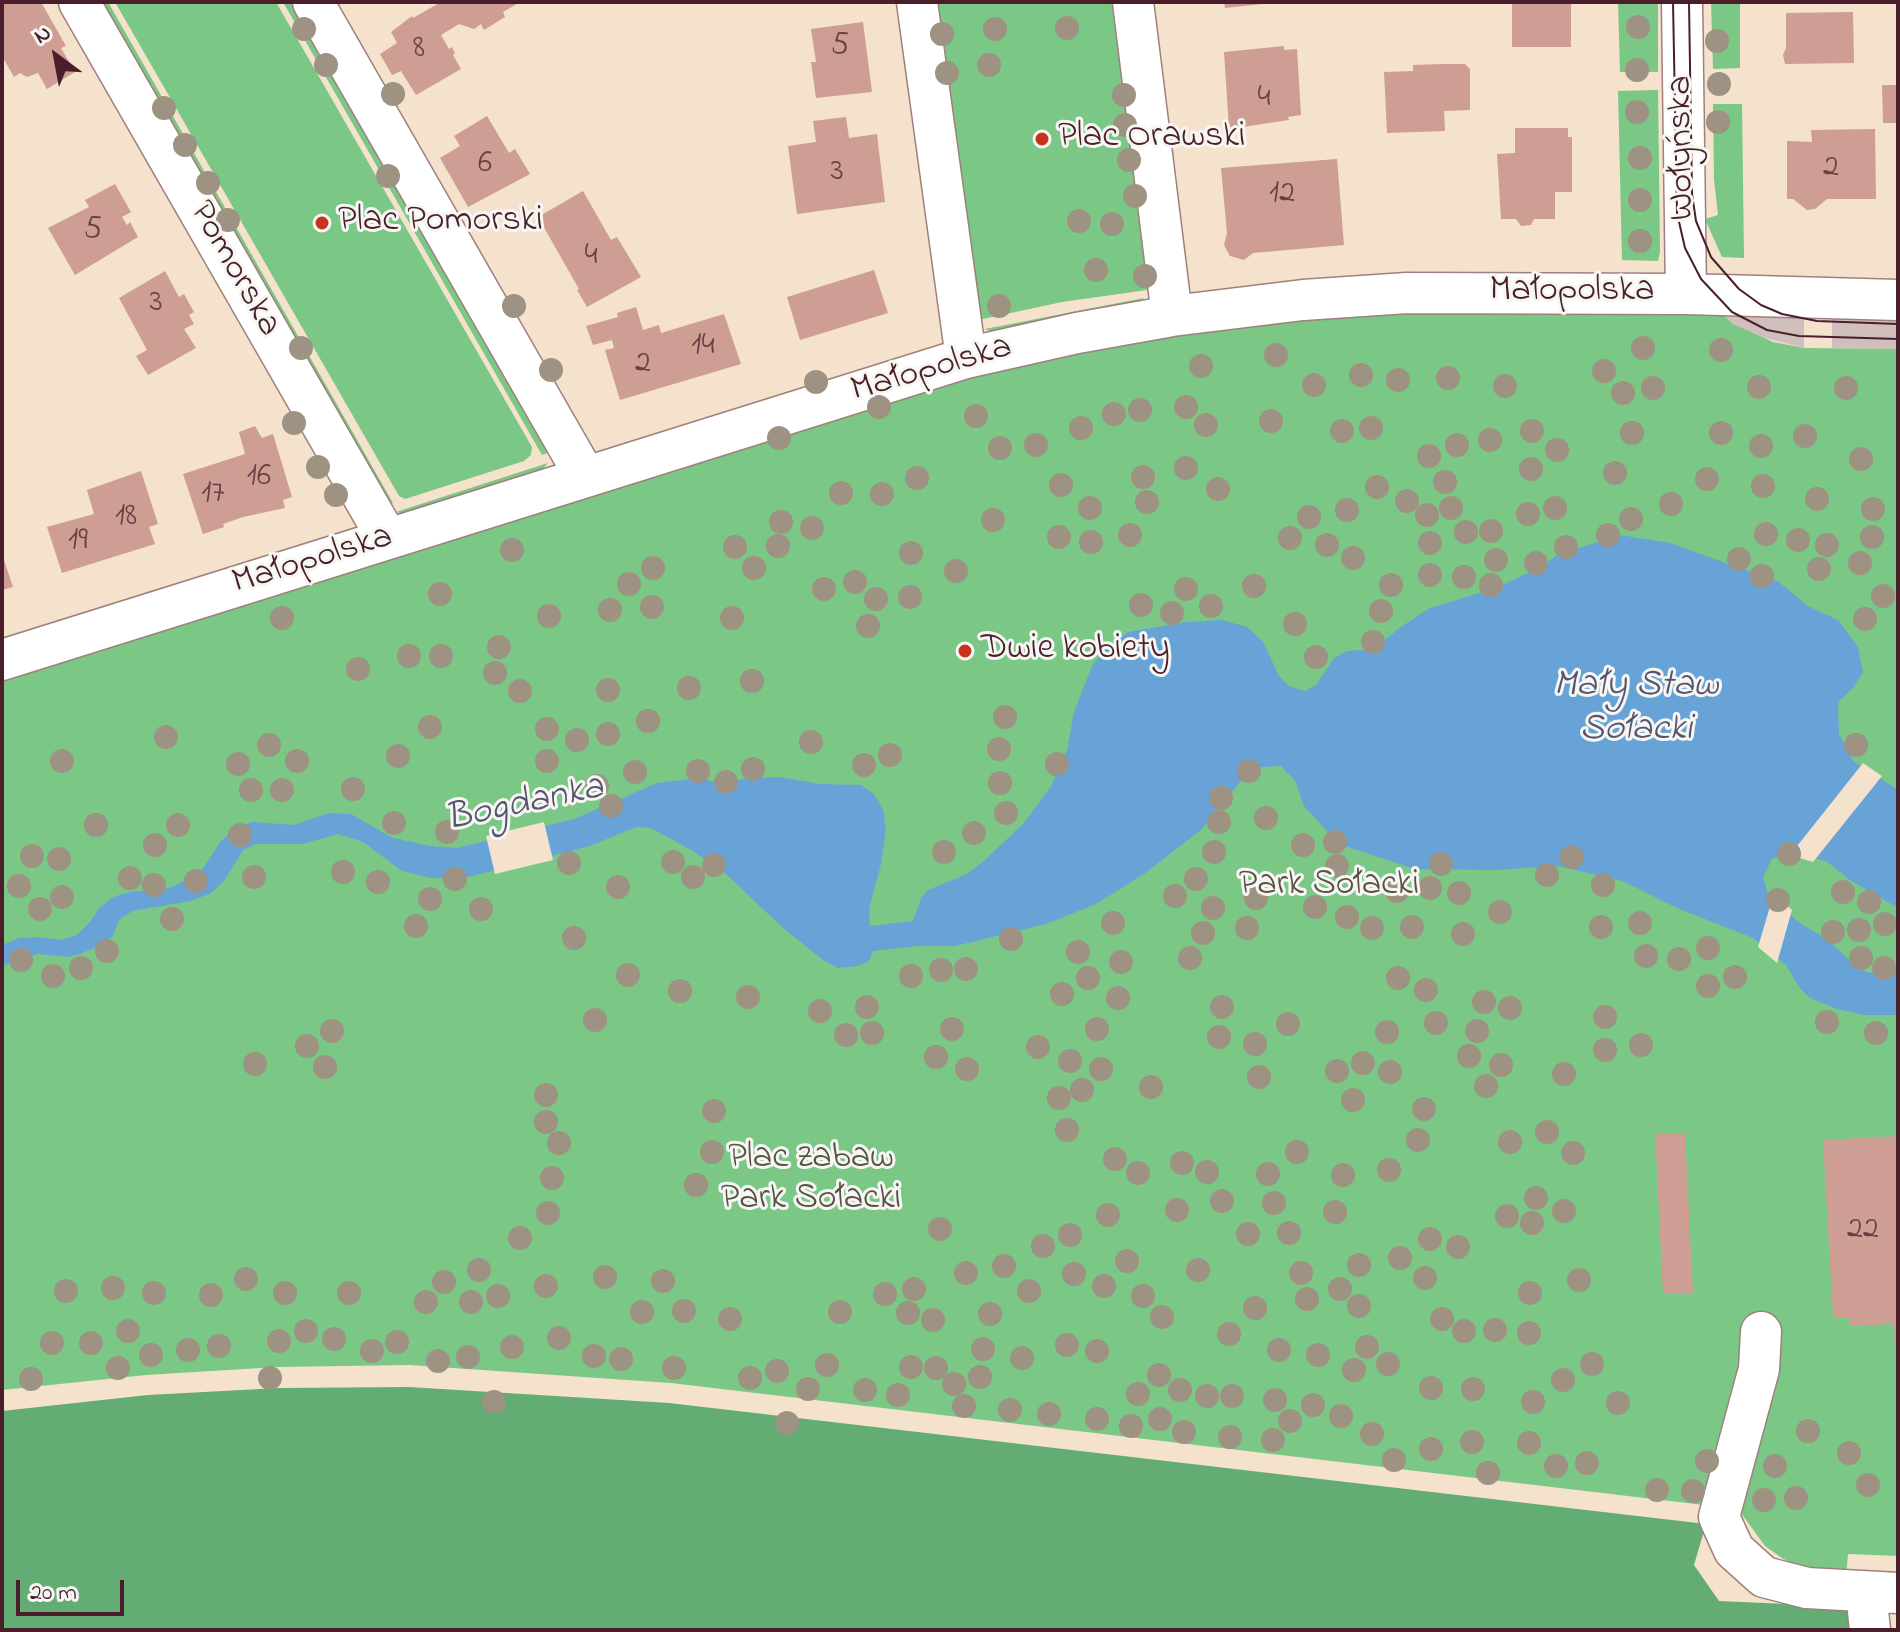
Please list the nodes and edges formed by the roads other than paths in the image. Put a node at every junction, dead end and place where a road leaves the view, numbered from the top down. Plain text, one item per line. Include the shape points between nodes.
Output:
1 (79, 2) edge
2 (313, 2) edge
3 (917, 2) edge
4 (1133, 2) edge
5 (1682, 2) edge
6 (1686, 294) junction
7 (1898, 300) edge
8 (1172, 316) junction
9 (966, 358) junction
10 (585, 476) junction
11 (387, 538) junction
12 (2, 660) edge
13 (1761, 1332) dead end
14 (1870, 1601) edge

1 - 11 street, Pomorska
2 - 10 street
3 - 9 street
4 - 8 street
5 - 6 street, Wołyńska
6 - 7 street, Małopolska
6 - 8 street, Małopolska via 1407,293
8 - 9 street, Małopolska
9 - 10 street, Małopolska
10 - 11 street, Małopolska
11 - 12 street, Małopolska
13 - 14 street via 1759,1369 1719,1517 1734,1550 1764,1577

